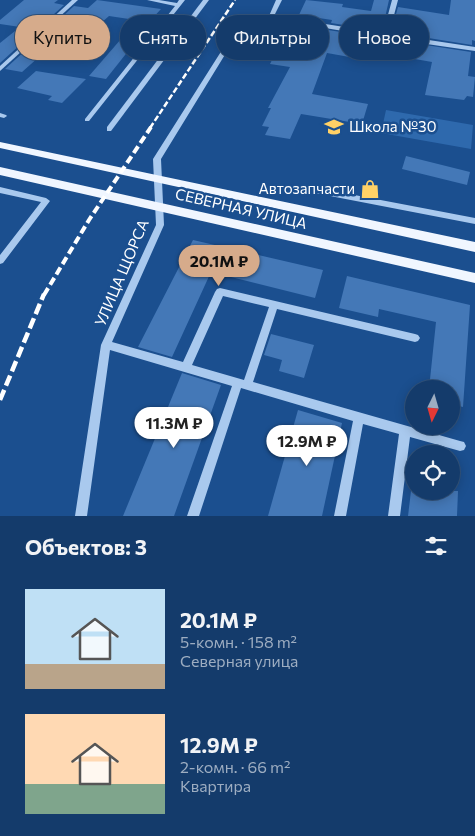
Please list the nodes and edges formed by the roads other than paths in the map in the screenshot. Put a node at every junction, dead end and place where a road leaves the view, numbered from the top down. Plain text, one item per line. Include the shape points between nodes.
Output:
1 (75, 0) edge
2 (150, 0) edge
3 (206, 0) edge
4 (280, 0) edge
5 (394, 0) edge
6 (181, 2) edge
7 (273, 15) edge
8 (390, 15) edge
9 (429, 42) edge
10 (475, 49) edge
11 (219, 60) edge
12 (0, 69) edge
13 (87, 120) dead end
14 (109, 129) dead end
15 (0, 145) edge
16 (0, 171) edge
17 (302, 188) dead end
18 (0, 190) edge
19 (475, 221) edge
20 (475, 246) edge
21 (0, 261) edge
22 (475, 278) edge
23 (274, 305) junction
24 (416, 338) dead end
25 (106, 345) junction
26 (186, 368) junction
27 (242, 384) junction
28 (359, 418) junction
29 (405, 430) joint
30 (422, 435) edge
31 (457, 445) edge
32 (81, 516) edge
33 (193, 516) edge
34 (340, 516) edge
35 (394, 516) edge

1 - 12 street
2 - 6 street
3 - 14 street
4 - 7 street
5 - 8 street
6 - 13 street
9 - 10 street
11 - 25 street, УЛИЦА ЩОРСА via 157,160 160,225
15 - 20 main road, СЕВЕРНАЯ УЛИЦА
16 - 22 main road, СЕВЕРНАЯ УЛИЦА
17 - 19 street
18 - 21 street via 46,202
23 - 24 street
23 - 26 street via 220,292
23 - 27 street
25 - 26 street
25 - 32 street, УЛИЦА ЩОРСА
26 - 27 street
27 - 28 street
27 - 33 lane
28 - 29 street
28 - 34 street
29 - 35 street
30 - 31 street

